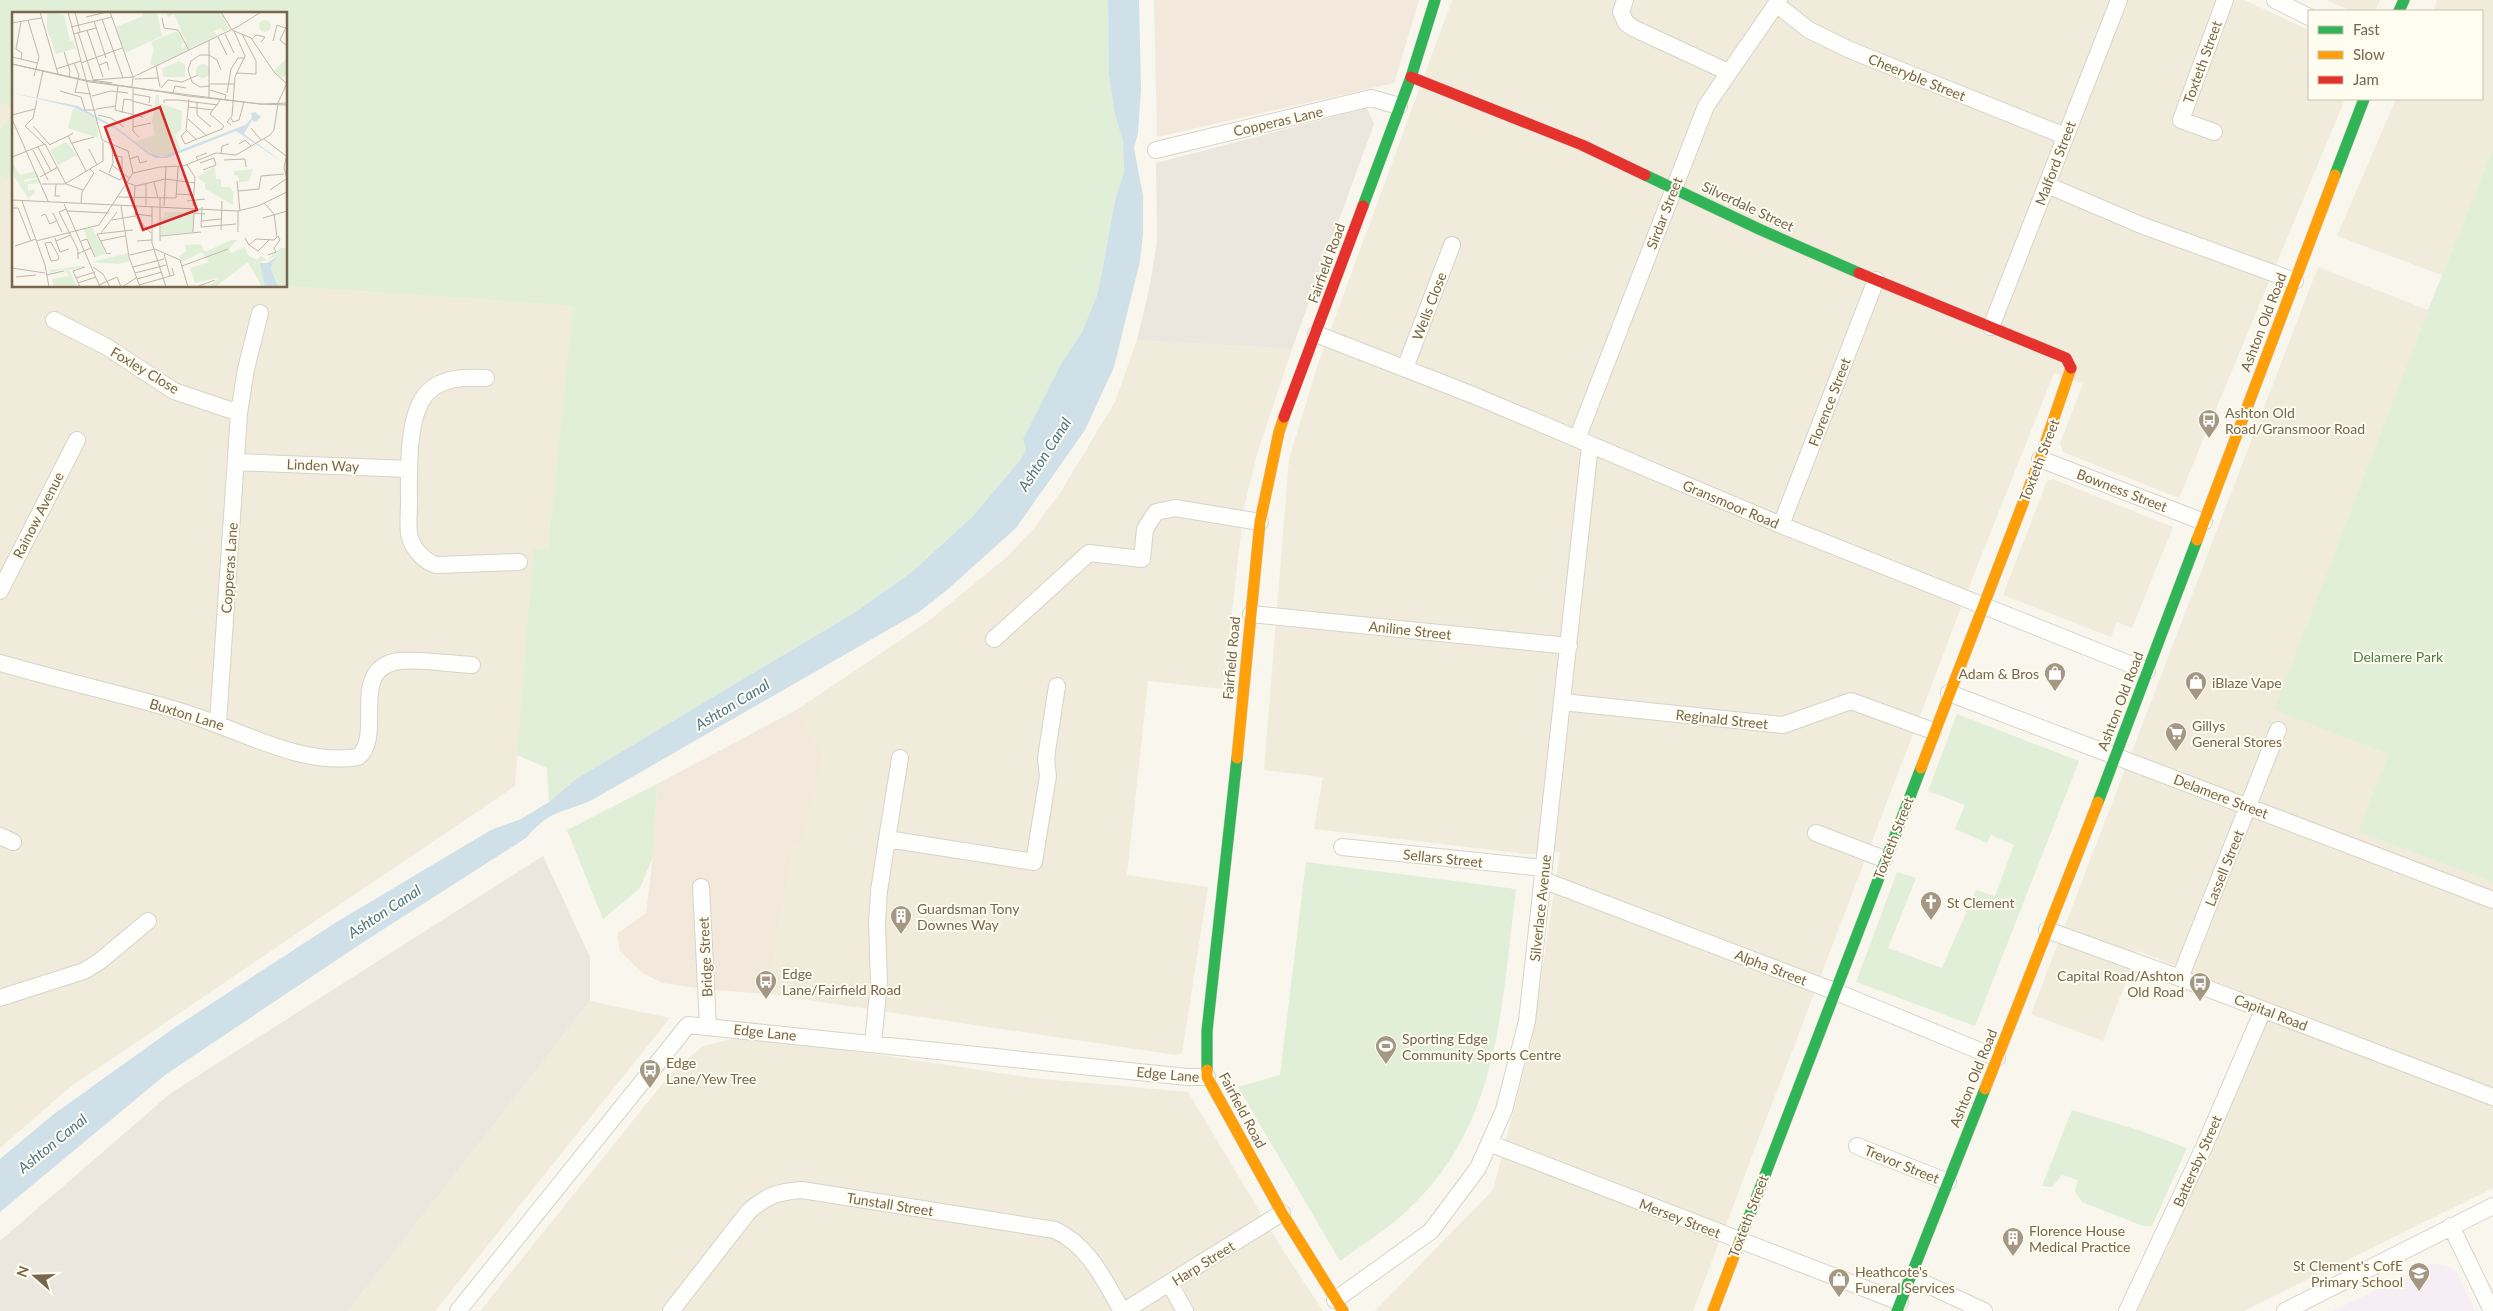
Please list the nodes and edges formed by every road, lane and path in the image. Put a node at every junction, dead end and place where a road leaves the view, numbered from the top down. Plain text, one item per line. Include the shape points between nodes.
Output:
1 (1435, 0) edge
2 (1625, 0) edge
3 (2119, 0) edge
4 (2225, 0) edge
5 (2275, 0) edge
6 (1777, 2) edge
7 (2308, 17) edge
8 (1728, 72) junction
9 (1411, 77) junction
10 (2364, 100) edge
11 (1399, 106) junction
12 (2214, 132) dead end
13 (2066, 136) junction
14 (1156, 150) dead end
15 (2046, 185) junction
16 (1674, 188) junction
17 (1452, 245) dead end
18 (1876, 280) junction
19 (2295, 281) junction
20 (260, 313) dead end
21 (54, 320) dead end
22 (1991, 327) junction
23 (1316, 334) junction
24 (2070, 365) joint
25 (1405, 368) junction
26 (486, 378) dead end
27 (239, 413) junction
28 (77, 440) dead end
29 (1583, 442) junction
30 (2040, 459) junction
31 (237, 462) junction
32 (409, 469) junction
33 (1260, 522) junction
34 (2204, 522) junction
35 (1781, 525) junction
36 (519, 562) dead end
37 (0, 591) edge
38 (1982, 606) junction
39 (1250, 614) junction
40 (994, 640) dead end
41 (1569, 646) junction
42 (0, 663) edge
43 (472, 665) dead end
44 (2147, 671) junction
45 (1058, 686) dead end
46 (1949, 693) junction
47 (1562, 702) junction
48 (218, 723) junction
49 (2278, 730) dead end
50 (1933, 732) junction
51 (2116, 756) junction
52 (900, 758) dead end
53 (2248, 807) junction
54 (1816, 834) dead end
55 (887, 839) junction
56 (1342, 846) dead end
57 (1884, 859) junction
58 (1543, 874) junction
59 (701, 887) dead end
60 (2493, 900) edge
61 (148, 921) dead end
62 (2047, 930) junction
63 (2180, 978) junction
64 (1834, 991) junction
65 (0, 998) edge
66 (2263, 1010) junction
67 (708, 1026) junction
68 (873, 1044) junction
69 (1997, 1058) junction
70 (1207, 1077) junction
71 (2493, 1097) edge
72 (1489, 1143) junction
73 (1857, 1146) dead end
74 (1948, 1182) junction
75 (2493, 1206) edge
76 (1282, 1213) junction
77 (2451, 1226) junction
78 (1739, 1241) junction
79 (1911, 1277) junction
80 (1170, 1284) junction
81 (1339, 1305) edge
82 (1899, 1306) edge
83 (458, 1311) edge
84 (671, 1311) edge
85 (1123, 1311) edge
86 (1185, 1311) edge
87 (1712, 1311) edge
88 (1984, 1311) edge
89 (2127, 1311) edge
90 (2285, 1311) edge
91 (2492, 1311) edge

1 - 9 main road, Fairfield Road
2 - 8 street via 1621,12 1626,23 1633,28
3 - 13 street, Malford Street
4 - 12 street, Toxteth Street via 2181,120
5 - 7 street
6 - 8 street, Sirdar Street
6 - 13 street, Cheeryble Street via 1809,30 1850,50
8 - 16 street, Sirdar Street via 1706,106
9 - 11 main road, Fairfield Road
9 - 16 main road, Silverdale Street via 1582,146
10 - 19 main road, Ashton Old Road
11 - 14 street, Copperas Lane via 1371,98
11 - 23 main road, Fairfield Road
13 - 15 street, Malford Street
15 - 19 street via 2141,225
15 - 22 street, Malford Street
16 - 18 main road, Silverdale Street
16 - 29 street, Sirdar Street
17 - 25 street, Wells Close
18 - 22 main road, Silverdale Street
18 - 35 street, Florence Street
19 - 34 main road, Ashton Old Road
20 - 27 street, Copperas Lane
21 - 27 street, Foxley Close via 107,347 174,391
22 - 24 main road, Silverdale Street via 2066,358
23 - 25 street, Gransmoor Road
23 - 33 main road, Fairfield Road via 1279,432
24 - 30 main road, Toxteth Street via 2071,372
25 - 29 street, Gransmoor Road
26 - 32 street via 458,378 441,384 424,397 413,431
27 - 31 street, Copperas Lane
28 - 37 street, Rainow Avenue
29 - 35 street, Gransmoor Road
29 - 41 street, Silverlace Avenue
30 - 34 street, Bowness Street
30 - 38 main road, Toxteth Street
31 - 32 street, Linden Way
31 - 48 street, Copperas Lane
32 - 36 street via 410,538 428,562 446,565
33 - 39 main road, Fairfield Road
33 - 40 street via 1175,508 1156,512 1146,528 1142,559 1089,554
34 - 44 main road, Ashton Old Road
35 - 38 street, Gransmoor Road
38 - 44 street, Gransmoor Road
38 - 46 main road, Toxteth Street
39 - 41 street, Aniline Street
39 - 70 main road, Fairfield Road via 1207,1031
41 - 47 street, Silverlace Avenue
42 - 48 street, Buxton Lane
43 - 48 street, Buxton Lane via 398,661 385,667 374,677 368,704 367,746 358,757 319,758 288,750
44 - 51 main road, Ashton Old Road
45 - 55 street via 1034,862
46 - 50 main road, Toxteth Street
46 - 51 street, Delamere Street
47 - 50 street, Reginald Street via 1783,725 1851,701
47 - 58 street, Silverlace Avenue
49 - 53 street, Lassell Street
50 - 57 main road, Toxteth Street
51 - 53 street, Delamere Street
51 - 62 main road, Ashton Old Road
52 - 55 street
53 - 60 street, Delamere Street
53 - 63 street, Lassell Street
54 - 57 street
55 - 68 street via 879,891 879,982
56 - 58 street, Sellars Street
57 - 64 main road, Toxteth Street
58 - 64 street, Alpha Street
58 - 72 street, Silverlace Avenue via 1527,1021 1504,1110
59 - 67 street, Bridge Street
61 - 65 street via 84,971
62 - 63 street, Capital Road
62 - 69 main road, Ashton Old Road
63 - 66 street, Capital Road
64 - 69 street, Alpha Street
64 - 78 main road, Toxteth Street
66 - 71 street, Capital Road
66 - 89 street, Battersby Street
67 - 68 street, Edge Lane
67 - 83 street, Edge Lane via 688,1024
68 - 70 street, Edge Lane
69 - 74 main road, Ashton Old Road
70 - 76 main road, Fairfield Road
72 - 78 street, Mersey Street
72 - 81 street, Silverlace Avenue via 1478,1168 1431,1231
73 - 74 street, Trevor Street
74 - 79 main road, Ashton Old Road
75 - 77 street
76 - 80 street, Harp Street
76 - 81 main road, Fairfield Road
77 - 90 street
77 - 91 street
78 - 82 street, Mersey Street
78 - 87 main road, Toxteth Street
79 - 82 main road, Ashton Old Road
79 - 88 street
80 - 85 street, Harp Street
80 - 86 street
84 - 85 street, Tunstall Street via 749,1211 777,1192 802,1190 1055,1230 1087,1253

